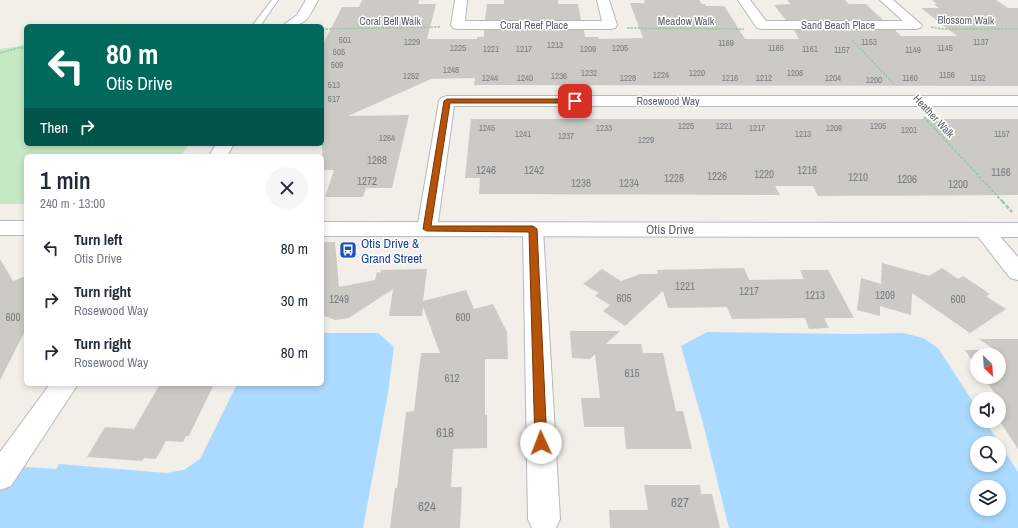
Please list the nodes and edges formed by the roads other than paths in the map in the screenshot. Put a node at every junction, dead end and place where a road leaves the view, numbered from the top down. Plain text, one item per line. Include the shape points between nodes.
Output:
1 (275, 0) edge
2 (312, 0) edge
3 (461, 0) edge
4 (603, 0) edge
5 (744, 0) edge
6 (886, 0) edge
7 (303, 22) edge
8 (257, 24) edge
9 (1018, 102) edge
10 (1016, 222) edge
11 (0, 228) edge
12 (24, 228) edge
13 (324, 229) edge
14 (427, 229) junction
15 (533, 229) junction
16 (983, 230) junction
17 (1018, 272) edge
18 (64, 386) edge
19 (4, 471) edge
20 (544, 520) dead end

1 - 8 lane
2 - 7 street
3 - 4 street, Coral Reef Place via 458,25 610,24
5 - 6 street, Sand Beach Place via 762,25 915,25
9 - 14 street, Rosewood Way via 447,101
10 - 16 street, Otis Drive
11 - 12 street
13 - 14 street, Otis Drive
14 - 15 street, Otis Drive
15 - 16 street, Otis Drive
15 - 20 street
16 - 17 street
18 - 19 street

